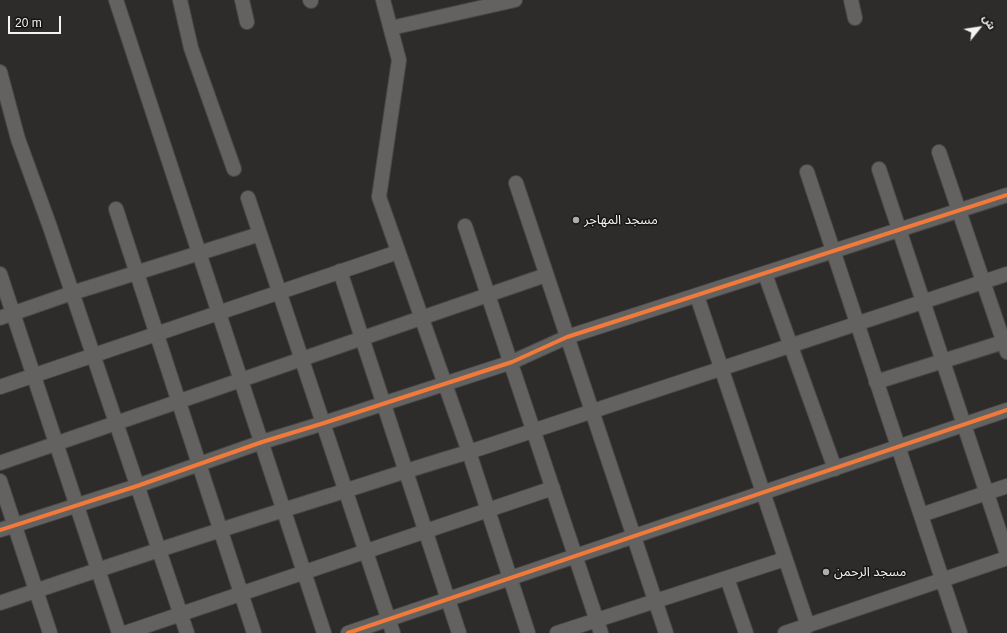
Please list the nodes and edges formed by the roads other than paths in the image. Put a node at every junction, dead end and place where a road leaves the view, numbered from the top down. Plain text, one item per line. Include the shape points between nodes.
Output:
1 (116, 0) edge
2 (180, 0) edge
3 (242, 0) edge
4 (383, 0) edge
5 (515, 0) edge
6 (851, 0) edge
7 (855, 18) dead end
8 (247, 22) dead end
9 (391, 28) junction
10 (0, 72) edge
11 (939, 152) dead end
12 (234, 169) dead end
13 (880, 169) dead end
14 (807, 172) dead end
15 (516, 183) dead end
16 (1007, 195) edge
17 (248, 198) dead end
18 (116, 209) dead end
19 (959, 210) junction
20 (465, 226) dead end
21 (900, 230) junction
22 (260, 234) junction
23 (833, 251) junction
24 (398, 252) junction
25 (200, 253) junction
26 (340, 271) junction
27 (137, 272) junction
28 (0, 274) edge
29 (765, 274) junction
30 (1007, 274) edge
31 (546, 275) junction
32 (983, 282) junction
33 (72, 292) junction
34 (280, 292) junction
35 (488, 294) junction
36 (697, 296) junction
37 (923, 302) junction
38 (219, 312) junction
39 (7, 316) edge
40 (421, 317) junction
41 (857, 324) junction
42 (157, 334) junction
43 (567, 337) junction
44 (361, 338) junction
45 (791, 345) junction
46 (1006, 345) edge
47 (93, 355) junction
48 (302, 358) junction
49 (512, 362) junction
50 (943, 362) junction
51 (721, 368) junction
52 (33, 375) junction
53 (241, 380) junction
54 (876, 382) junction
55 (445, 384) junction
56 (0, 387) edge
57 (179, 401) junction
58 (382, 404) junction
59 (1007, 410) edge
60 (592, 411) junction
61 (116, 423) junction
62 (324, 423) junction
63 (964, 425) junction
64 (534, 430) junction
65 (262, 442) junction
66 (56, 444) junction
67 (898, 447) junction
68 (468, 452) junction
69 (0, 463) edge
70 (199, 465) junction
71 (835, 468) junction
72 (406, 469) junction
73 (0, 481) edge
74 (137, 486) junction
75 (1007, 486) edge
76 (553, 488) junction
77 (346, 490) junction
78 (763, 493) junction
79 (987, 493) junction
80 (76, 505) junction
81 (284, 510) junction
82 (488, 511) junction
83 (921, 515) junction
84 (15, 525) junction
85 (0, 530) edge
86 (221, 530) junction
87 (427, 532) junction
88 (634, 536) junction
89 (158, 549) junction
90 (366, 552) junction
91 (1007, 554) edge
92 (575, 556) junction
93 (1007, 558) edge
94 (785, 559) junction
95 (97, 570) junction
96 (304, 573) junction
97 (510, 578) junction
98 (727, 578) junction
99 (942, 581) junction
100 (36, 590) junction
101 (241, 594) junction
102 (448, 599) junction
103 (655, 601) junction
104 (0, 603) edge
105 (180, 614) junction
106 (389, 619) junction
107 (599, 626) edge
108 (808, 626) junction
109 (50, 633) edge
110 (119, 633) edge
111 (125, 633) edge
112 (187, 633) edge
113 (254, 633) edge
114 (324, 633) edge
115 (348, 633) edge
116 (393, 633) edge
117 (459, 633) edge
118 (528, 633) edge
119 (557, 633) edge
120 (666, 633) edge
121 (746, 633) edge
122 (785, 633) edge
123 (960, 633) edge

1 - 25 street
2 - 12 street via 191,48
3 - 8 street
4 - 9 street
5 - 9 street
6 - 7 street
9 - 24 street via 398,60 379,197
10 - 33 street via 18,139
11 - 19 street
13 - 21 street
14 - 23 street
15 - 31 street
16 - 19 street
17 - 22 street
18 - 27 street
19 - 21 street
19 - 32 street
20 - 35 street
21 - 23 street
21 - 37 street
22 - 25 street
22 - 34 street
23 - 29 street
23 - 41 street
24 - 26 street
24 - 40 street
25 - 27 street
25 - 38 street
26 - 34 street
26 - 44 street
27 - 33 street
27 - 42 street
28 - 39 street
29 - 36 street
29 - 45 street
30 - 32 street
31 - 35 street
31 - 43 street
32 - 37 street
32 - 46 street
33 - 39 street
33 - 47 street
34 - 38 street
34 - 48 street
35 - 40 street
35 - 49 street
36 - 43 street
36 - 51 street
37 - 41 street
37 - 50 street
38 - 42 street
38 - 53 street
39 - 52 street
40 - 44 street
40 - 55 street
41 - 45 street
41 - 54 street
42 - 47 street
42 - 57 street
43 - 49 street
43 - 60 street
44 - 48 street
44 - 58 street
45 - 51 street
45 - 71 street
46 - 50 street
47 - 52 street
47 - 61 street
48 - 53 street
48 - 62 street
49 - 55 street
49 - 64 street
50 - 54 street
50 - 63 street
51 - 60 street
51 - 78 street
52 - 56 street
52 - 66 street
53 - 57 street
53 - 65 street
54 - 67 street
55 - 58 street
55 - 68 street
57 - 61 street
57 - 70 street
58 - 62 street
58 - 72 street
59 - 63 street
60 - 64 street
60 - 88 street
61 - 66 street
61 - 74 street
62 - 65 street
62 - 77 street
63 - 67 street
63 - 79 street
64 - 68 street
64 - 76 street
65 - 70 street
65 - 81 street
66 - 69 street
66 - 80 street
67 - 71 street
67 - 83 street
68 - 72 street
68 - 82 street
70 - 74 street
70 - 86 street
71 - 78 street
72 - 77 street
72 - 87 street
73 - 84 street
74 - 80 street
74 - 89 street
75 - 79 street
76 - 82 street
76 - 92 street
77 - 81 street
77 - 90 street
78 - 88 street
78 - 94 street
79 - 83 street
79 - 91 street
80 - 84 street
80 - 95 street
81 - 86 street
81 - 96 street
82 - 87 street
82 - 97 street
83 - 99 street
84 - 85 street
84 - 100 street
86 - 89 street
86 - 101 street
87 - 90 street
87 - 102 street
88 - 92 street
88 - 103 street
89 - 95 street
89 - 105 street
90 - 96 street
90 - 106 street
92 - 97 street
92 - 107 street
93 - 99 street
94 - 98 street
94 - 108 street
95 - 100 street
95 - 110 street
96 - 101 street
96 - 114 street
97 - 102 street
97 - 118 street
98 - 103 street
98 - 121 street
99 - 108 street
99 - 123 street
100 - 104 street
100 - 109 street
101 - 105 street
101 - 113 street
102 - 106 street
102 - 117 street
103 - 107 street
103 - 120 street
105 - 111 street
105 - 112 street
106 - 115 street
106 - 116 street
107 - 119 street
108 - 122 street

